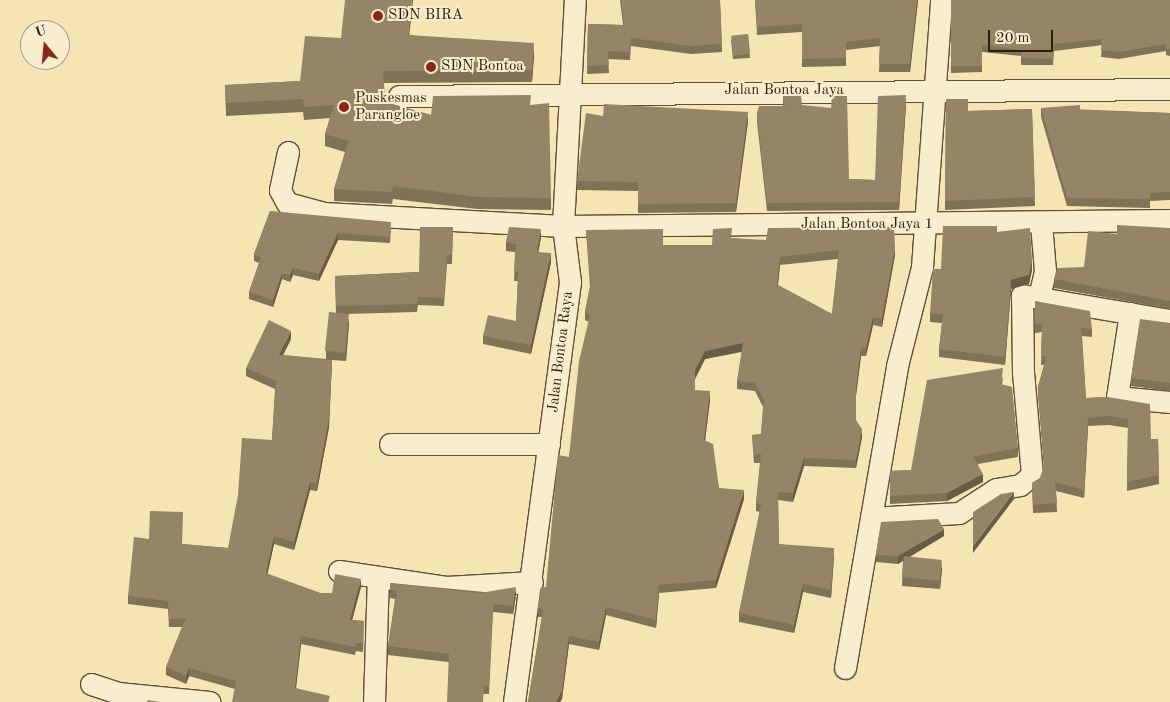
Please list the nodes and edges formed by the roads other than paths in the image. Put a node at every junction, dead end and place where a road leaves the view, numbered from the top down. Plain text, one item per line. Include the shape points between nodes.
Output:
1 (575, 0) edge
2 (941, 0) edge
3 (1170, 89) edge
4 (935, 91) junction
5 (572, 92) junction
6 (399, 96) dead end
7 (288, 152) dead end
8 (1170, 220) edge
9 (1041, 222) junction
10 (928, 225) junction
11 (563, 226) junction
12 (1039, 297) junction
13 (1130, 313) junction
14 (1170, 320) edge
15 (1170, 402) edge
16 (390, 444) dead end
17 (549, 444) junction
18 (871, 518) junction
19 (339, 571) dead end
20 (378, 576) junction
21 (532, 582) junction
22 (845, 668) dead end
23 (91, 684) dead end
24 (210, 702) edge
25 (374, 702) edge
26 (514, 702) edge

1 - 5 street, Jalan Bontoa Raya
2 - 4 street
3 - 4 street, Jalan Bontoa Jaya
4 - 5 street, Jalan Bontoa Jaya
4 - 10 street
5 - 6 street, Jalan Bontoa Jaya
5 - 11 street, Jalan Bontoa Raya
7 - 11 street, Jalan Bontoa Jaya 1 via 280,190 287,203 302,209
8 - 9 street, Jalan Bontoa Jaya 1
9 - 10 street, Jalan Bontoa Jaya 1
9 - 12 street via 1046,271
10 - 11 street, Jalan Bontoa Jaya 1
10 - 18 street
11 - 17 street, Jalan Bontoa Raya via 570,282
12 - 13 street
12 - 18 street via 1022,294 1023,382 1032,475 1020,485 996,489 959,513
13 - 14 street
13 - 15 street via 1117,397
16 - 17 street
17 - 21 street, Jalan Bontoa Raya
18 - 22 street
19 - 20 street
20 - 21 street via 446,587
20 - 25 street
21 - 26 street, Jalan Bontoa Raya
23 - 24 street via 118,693

